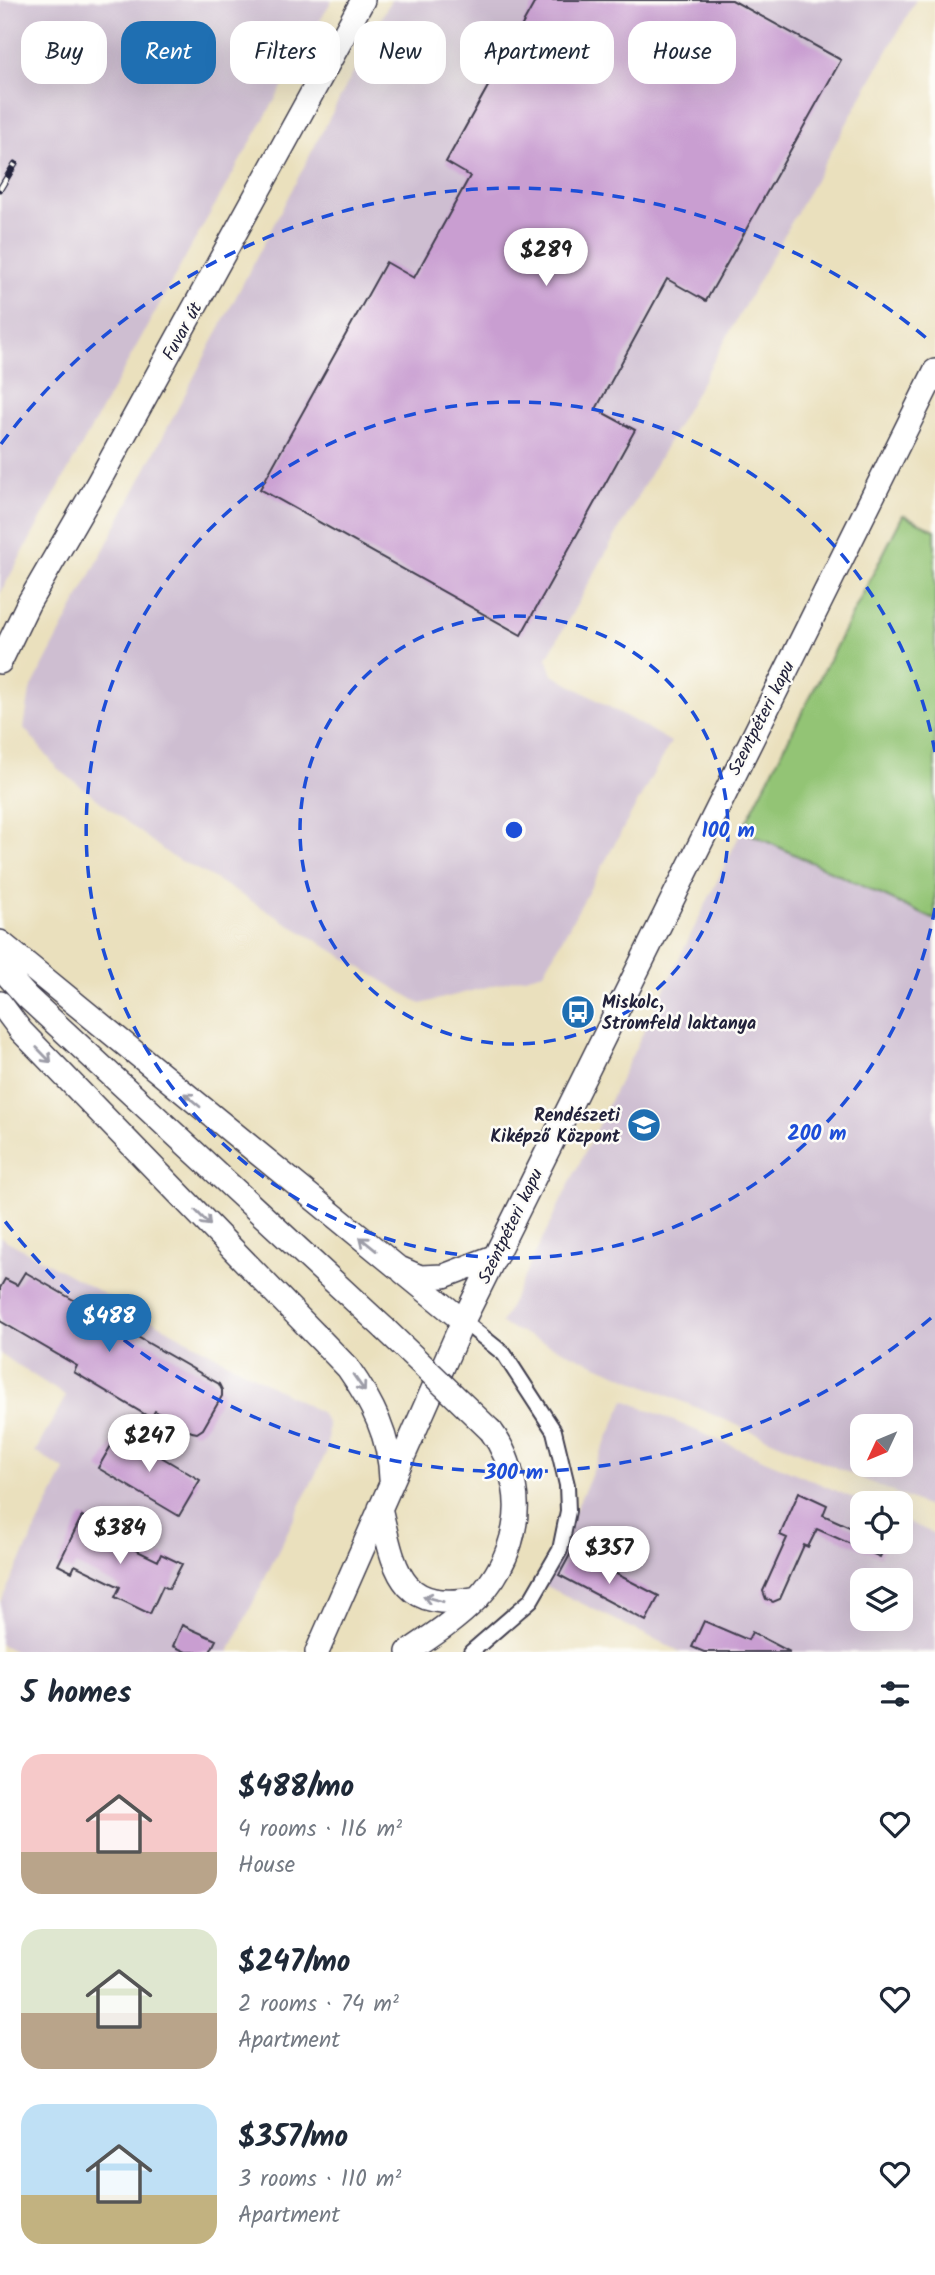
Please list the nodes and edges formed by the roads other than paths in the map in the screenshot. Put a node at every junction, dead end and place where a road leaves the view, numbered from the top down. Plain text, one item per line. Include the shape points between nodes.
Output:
1 (363, 0) edge
2 (935, 371) edge
3 (0, 662) edge
4 (0, 942) edge
5 (0, 967) edge
6 (0, 1003) edge
7 (496, 1256) junction
8 (397, 1267) junction
9 (463, 1321) junction
10 (392, 1482) junction
11 (380, 1508) junction
12 (478, 1598) junction
13 (317, 1647) edge
14 (408, 1652) edge
15 (471, 1652) edge

1 - 3 main road, Fuvar út
2 - 7 main road, Szentpéteri kapu
8 -> 4 main road
5 - 12 main road, bridge via 27,998 491,1431 509,1460 516,1515 507,1556
6 -> 10 main road via 21,1031 348,1368 377,1418 391,1455
7 - 8 main road via 444,1276 420,1277
7 - 9 main road, Szentpéteri kapu
8 - 9 main road
9 - 10 main road, Szentpéteri kapu
9 - 15 street via 504,1354 554,1431 568,1511 560,1550 531,1600
10 - 11 main road, Szentpéteri kapu
12 -> 11 main road via 445,1603 408,1587 399,1574
11 - 13 main road, Szentpéteri kapu
12 - 14 main road via 449,1625

